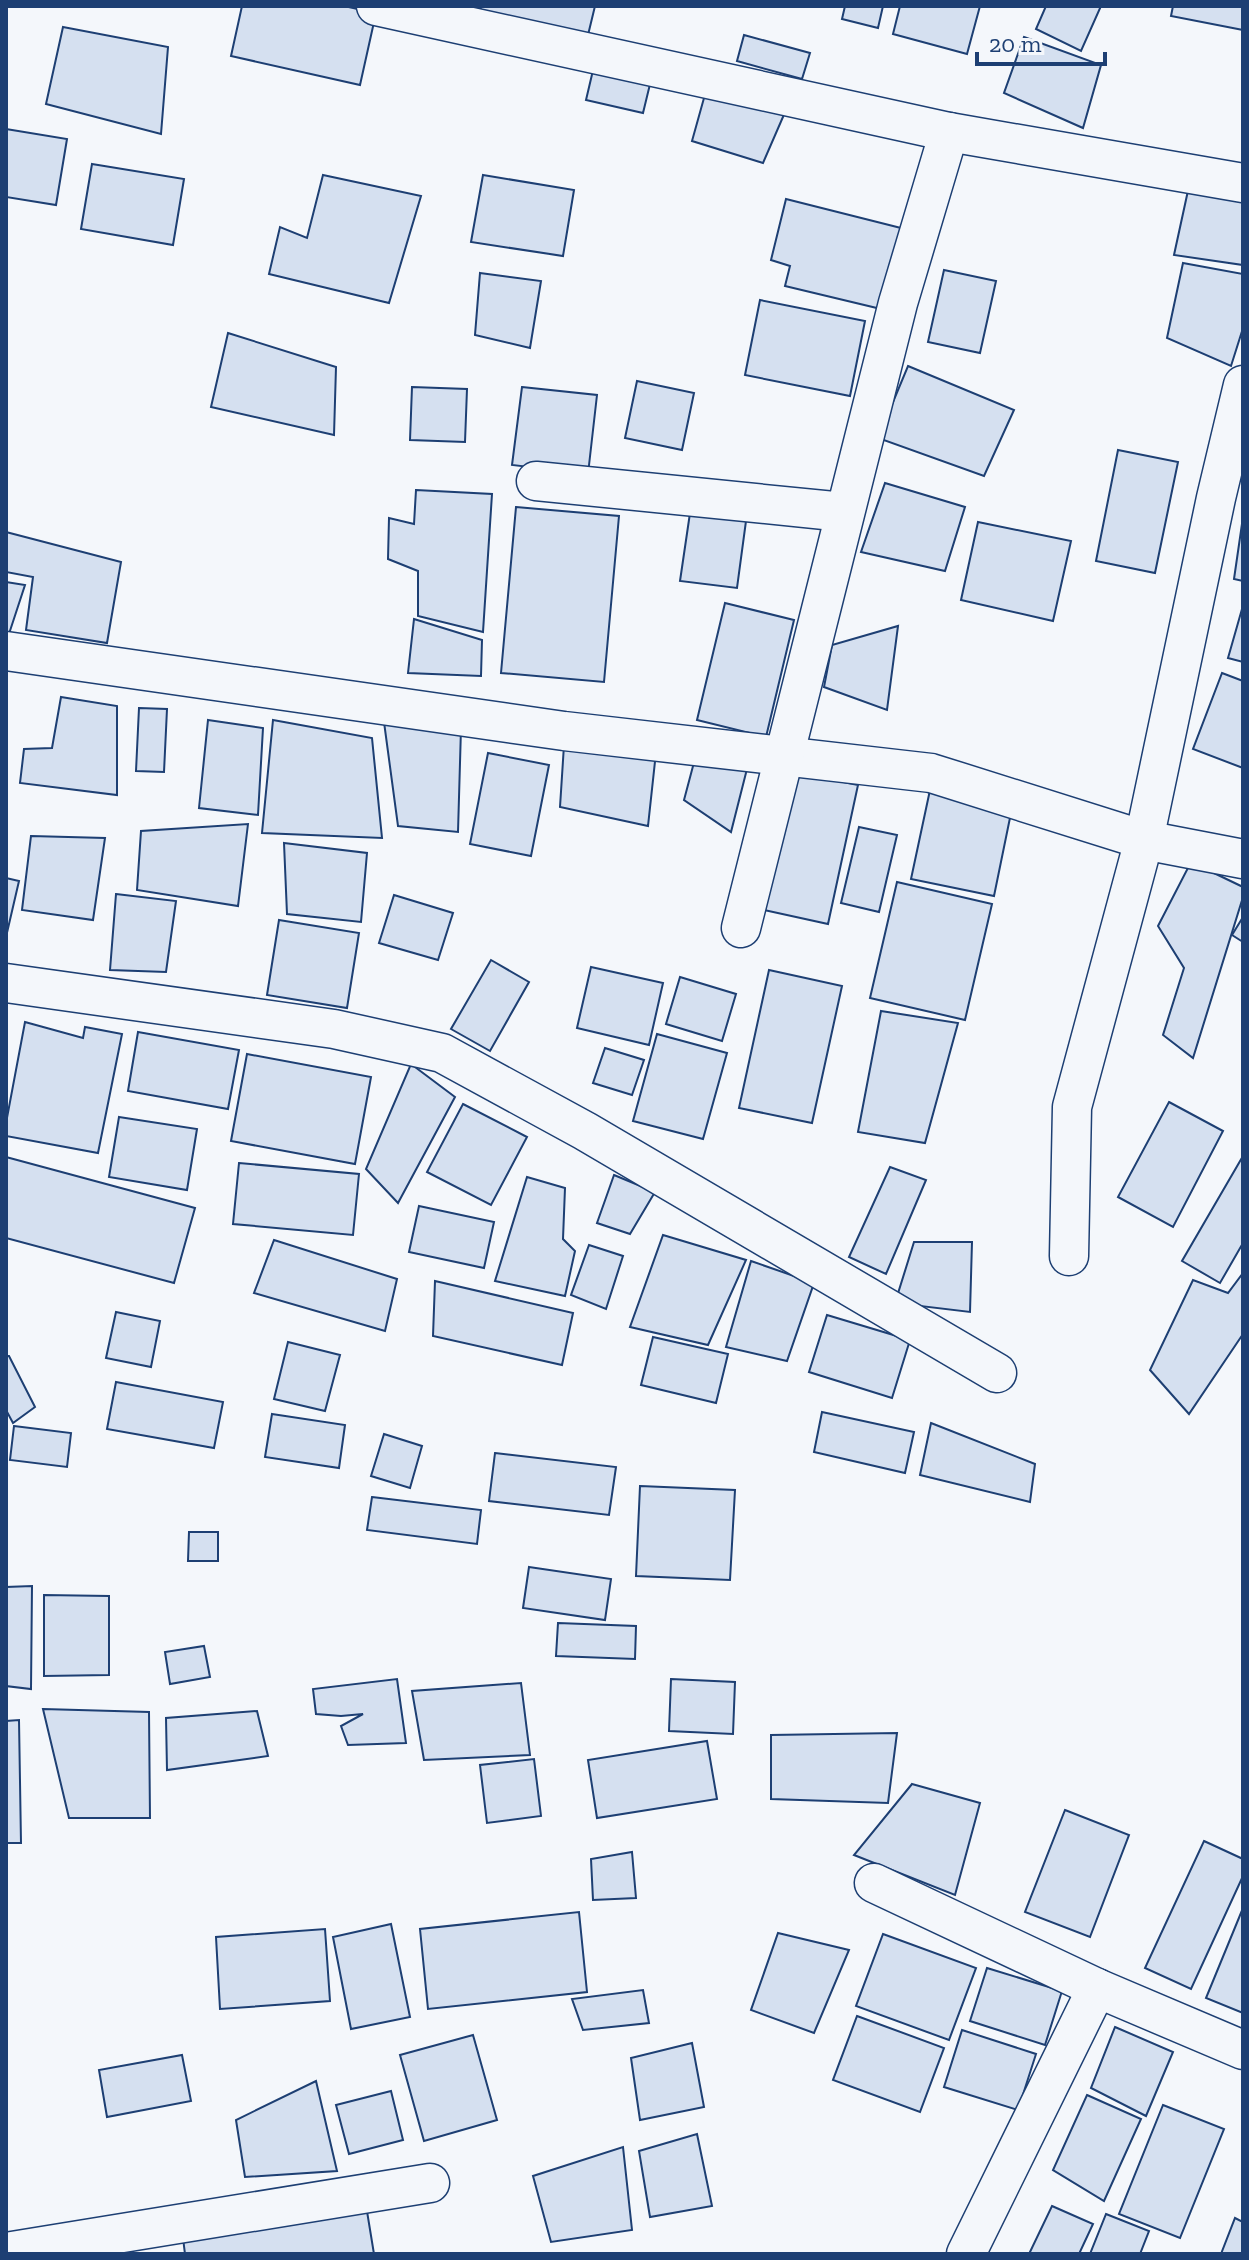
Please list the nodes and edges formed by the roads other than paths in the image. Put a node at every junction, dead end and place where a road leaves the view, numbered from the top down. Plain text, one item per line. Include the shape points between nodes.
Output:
1 (376, 6) edge
2 (949, 132) junction
3 (1243, 183) edge
4 (1243, 385) edge
5 (536, 481) dead end
6 (844, 512) junction
7 (6, 651) edge
8 (784, 756) junction
9 (1144, 840) junction
10 (1243, 859) edge
11 (741, 928) dead end
12 (6, 983) edge
13 (1069, 1256) dead end
14 (997, 1373) dead end
15 (874, 1883) dead end
16 (1097, 1988) junction
17 (1243, 2050) edge
18 (430, 2183) dead end
19 (6, 2252) edge
20 (966, 2254) edge

1 - 2 street
2 - 3 street
2 - 6 street
4 - 9 street
5 - 6 street
6 - 8 street
7 - 8 street via 564,731
8 - 9 street via 931,773
8 - 11 street
9 - 10 street
9 - 13 street via 1072,1107
12 - 14 street via 334,1029 442,1053
15 - 16 street
16 - 17 street
16 - 20 street
18 - 19 street

